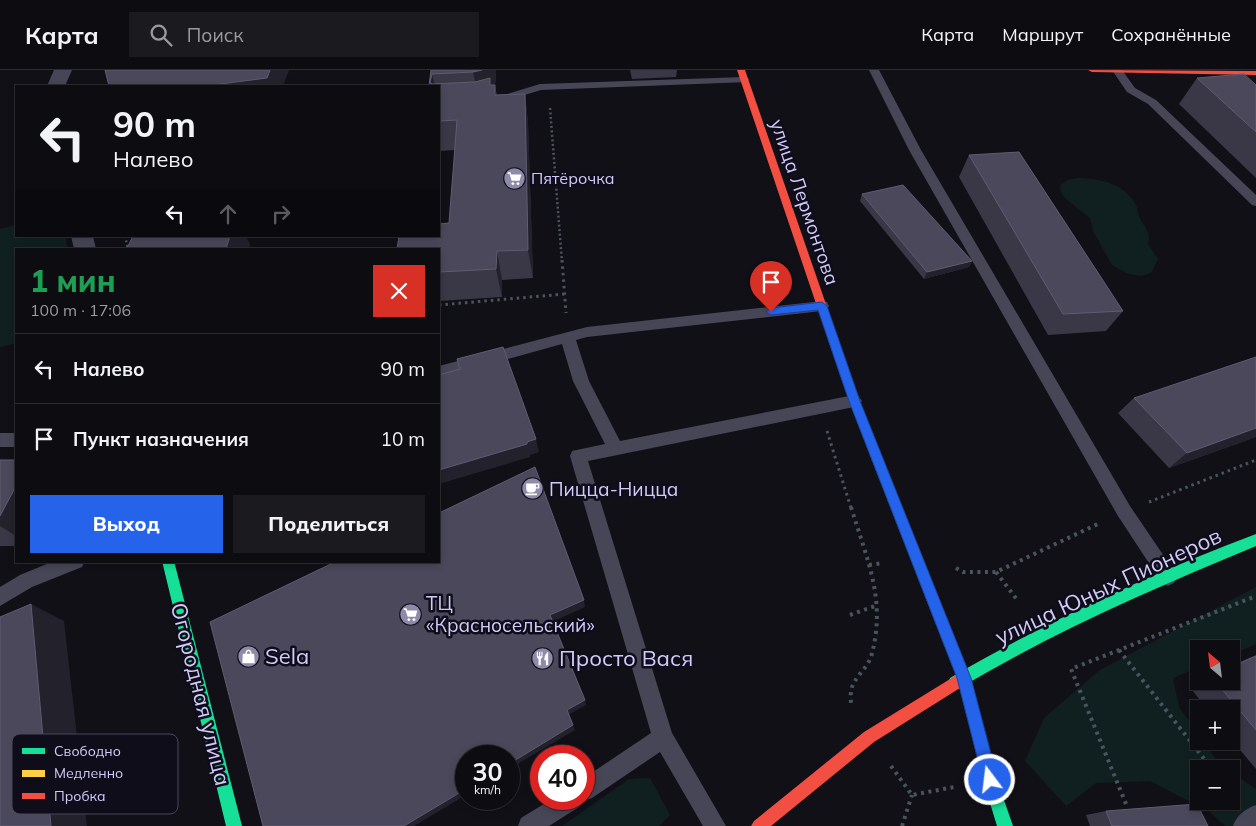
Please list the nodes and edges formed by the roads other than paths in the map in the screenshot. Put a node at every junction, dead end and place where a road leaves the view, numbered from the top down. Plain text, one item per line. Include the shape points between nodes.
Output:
1 (63, 70) edge
2 (616, 70) edge
3 (874, 70) edge
4 (1092, 70) edge
5 (1116, 70) edge
6 (1255, 74) edge
7 (742, 75) edge
8 (619, 84) junction
9 (56, 85) edge
10 (488, 103) edge
11 (1256, 202) edge
12 (822, 306) junction
13 (568, 338) junction
14 (440, 372) edge
15 (854, 401) junction
16 (0, 440) edge
17 (15, 440) edge
18 (616, 448) junction
19 (1256, 540) edge
20 (71, 563) edge
21 (168, 563) edge
22 (1168, 577) junction
23 (0, 597) edge
24 (964, 678) junction
25 (662, 738) junction
26 (595, 783) edge
27 (554, 810) edge
28 (1256, 816) edge
29 (234, 826) edge
30 (530, 826) edge
31 (715, 826) edge
32 (759, 826) edge
33 (1005, 826) edge
34 (1244, 826) edge

1 - 9 street
2 - 8 lane
3 - 22 lane via 920,159 1124,511
4 - 5 street
5 - 6 street
5 - 11 lane via 1131,90 1152,102
7 - 8 lane
7 - 12 street, улица Лермонтова
8 - 10 lane via 540,87
12 - 13 lane via 587,332
12 - 15 street, улица Лермонтова
13 - 14 lane
13 - 18 lane via 573,363
15 - 18 lane
15 - 24 street, улица Лермонтова
16 - 17 lane
18 - 25 lane via 578,456
19 - 22 street, улица Юных Пионеров
20 - 23 lane via 26,581
21 - 29 street, Огородная улица
22 - 24 street, улица Юных Пионеров via 1043,633
24 - 32 street, улица Юных Пионеров via 869,737
24 - 33 street, улица Лермонтова
25 - 26 lane
25 - 31 lane
27 - 30 lane
28 - 34 lane

